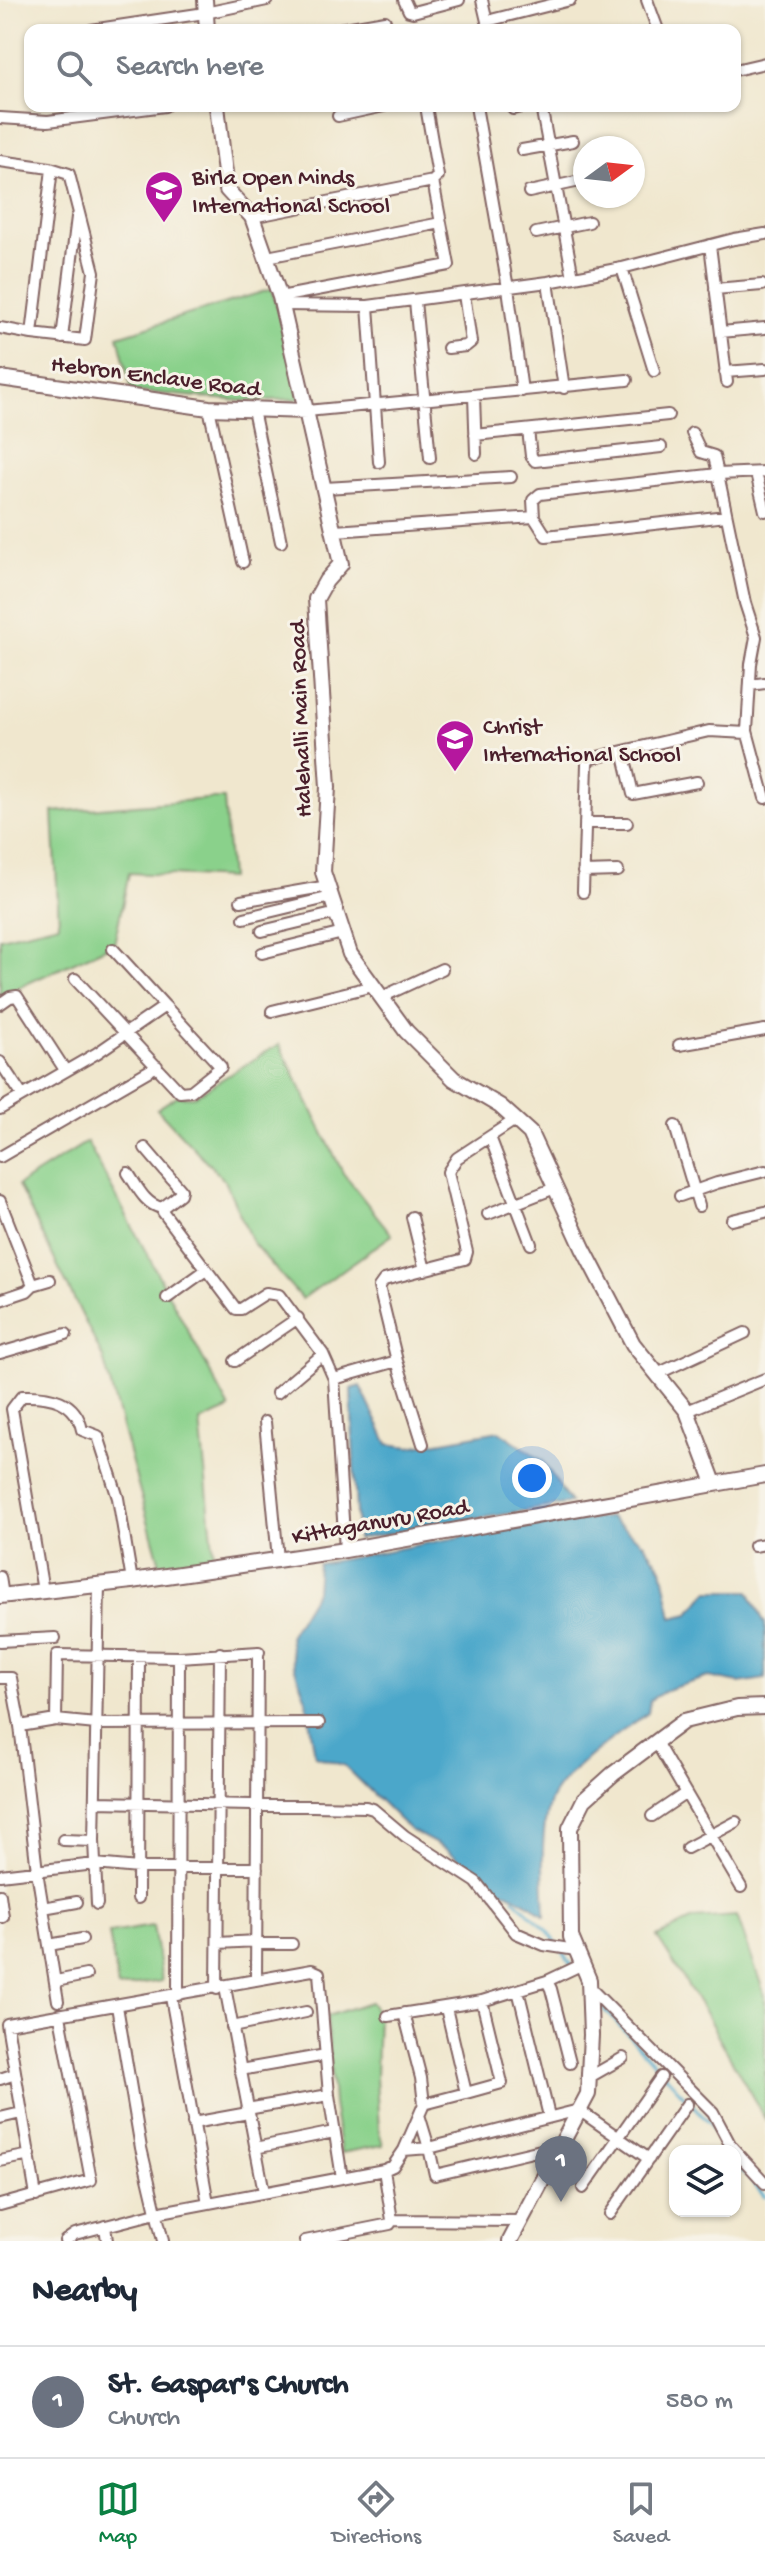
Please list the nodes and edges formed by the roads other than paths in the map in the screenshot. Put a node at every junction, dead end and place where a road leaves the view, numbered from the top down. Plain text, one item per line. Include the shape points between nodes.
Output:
1 (267, 0) edge
2 (404, 0) edge
3 (459, 0) edge
4 (482, 0) edge
5 (570, 0) edge
6 (647, 0) edge
7 (205, 7) edge
8 (385, 21) dead end
9 (121, 24) edge
10 (373, 24) edge
11 (488, 24) edge
12 (494, 24) edge
13 (656, 24) edge
14 (765, 63) edge
15 (741, 69) edge
16 (118, 112) edge
17 (218, 112) edge
18 (353, 112) edge
19 (427, 112) edge
20 (477, 112) edge
21 (542, 112) edge
22 (338, 116) dead end
23 (0, 118) edge
24 (573, 141) dead end
25 (548, 145) junction
26 (522, 150) dead end
27 (0, 161) edge
28 (52, 169) junction
29 (433, 181) junction
30 (573, 182) edge
31 (556, 186) junction
32 (529, 192) dead end
33 (78, 208) junction
34 (252, 217) junction
35 (589, 222) dead end
36 (441, 223) junction
37 (563, 227) junction
38 (536, 233) dead end
39 (765, 234) edge
40 (710, 245) junction
41 (267, 257) junction
42 (622, 268) junction
43 (573, 277) junction
44 (548, 282) junction
45 (762, 285) dead end
46 (508, 288) junction
47 (715, 289) junction
48 (464, 294) junction
49 (281, 301) junction
50 (415, 301) junction
51 (368, 306) junction
52 (0, 328) edge
53 (765, 328) edge
54 (721, 332) junction
55 (32, 334) junction
56 (62, 338) junction
57 (448, 348) dead end
58 (765, 369) edge
59 (654, 371) dead end
60 (0, 378) edge
61 (627, 380) dead end
62 (564, 388) junction
63 (522, 391) junction
64 (474, 396) junction
65 (425, 401) junction
66 (374, 405) junction
67 (209, 408) junction
68 (253, 410) junction
69 (307, 411) junction
70 (668, 415) dead end
71 (528, 430) junction
72 (692, 433) dead end
73 (475, 435) junction
74 (661, 447) dead end
75 (476, 454) dead end
76 (430, 458) dead end
77 (379, 462) dead end
78 (760, 472) edge
79 (718, 474) junction
80 (511, 477) dead end
81 (325, 488) junction
82 (765, 511) edge
83 (726, 516) junction
84 (534, 517) junction
85 (335, 531) junction
86 (281, 542) dead end
87 (243, 562) dead end
88 (765, 627) edge
89 (756, 637) junction
90 (765, 683) edge
91 (750, 685) junction
92 (747, 733) junction
93 (623, 751) junction
94 (762, 778) edge
95 (697, 782) dead end
96 (765, 798) edge
97 (585, 823) junction
98 (627, 823) dead end
99 (618, 871) dead end
100 (583, 872) junction
101 (330, 892) junction
102 (583, 892) dead end
103 (241, 901) dead end
104 (337, 913) junction
105 (244, 918) dead end
106 (262, 931) dead end
107 (343, 933) junction
108 (113, 949) dead end
109 (262, 953) dead end
110 (442, 969) dead end
111 (75, 979) dead end
112 (377, 992) junction
113 (0, 1004) edge
114 (165, 1006) junction
115 (272, 1011) dead end
116 (765, 1030) edge
117 (127, 1033) junction
118 (679, 1045) dead end
119 (0, 1062) edge
120 (157, 1066) junction
121 (65, 1070) junction
122 (22, 1095) junction
123 (0, 1109) edge
124 (515, 1120) junction
125 (675, 1126) dead end
126 (490, 1137) junction
127 (145, 1148) dead end
128 (0, 1157) edge
129 (765, 1171) edge
130 (128, 1173) dead end
131 (555, 1188) junction
132 (694, 1191) junction
133 (680, 1196) dead end
134 (0, 1201) edge
135 (516, 1204) junction
136 (699, 1206) dead end
137 (162, 1208) junction
138 (765, 1212) edge
139 (488, 1214) dead end
140 (412, 1217) dead end
141 (732, 1220) dead end
142 (531, 1244) dead end
143 (206, 1270) junction
144 (425, 1270) junction
145 (50, 1280) dead end
146 (33, 1285) junction
147 (167, 1298) dead end
148 (0, 1300) edge
149 (298, 1318) junction
150 (745, 1333) dead end
151 (66, 1334) dead end
152 (0, 1353) edge
153 (323, 1354) junction
154 (235, 1361) dead end
155 (397, 1361) junction
156 (657, 1374) junction
157 (334, 1379) junction
158 (765, 1379) edge
159 (277, 1393) dead end
160 (687, 1411) junction
161 (265, 1422) dead end
162 (423, 1444) dead end
163 (765, 1475) edge
164 (714, 1483) junction
165 (345, 1550) junction
166 (278, 1559) junction
167 (0, 1577) edge
168 (132, 1581) junction
169 (99, 1584) junction
170 (43, 1591) junction
171 (2, 1596) edge
172 (55, 1638) dead end
173 (0, 1641) edge
174 (220, 1653) junction
175 (97, 1657) junction
176 (139, 1657) junction
177 (179, 1657) junction
178 (0, 1678) edge
179 (765, 1707) edge
180 (56, 1720) junction
181 (319, 1723) dead end
182 (96, 1724) junction
183 (138, 1724) junction
184 (179, 1724) junction
185 (220, 1724) junction
186 (258, 1725) junction
187 (20, 1726) junction
188 (656, 1742) junction
189 (686, 1793) junction
190 (95, 1802) junction
191 (139, 1802) junction
192 (181, 1803) junction
193 (219, 1803) junction
194 (258, 1803) junction
195 (652, 1816) dead end
196 (736, 1822) dead end
197 (711, 1835) junction
198 (63, 1840) dead end
199 (94, 1841) junction
200 (687, 1848) dead end
201 (95, 1864) junction
202 (179, 1867) junction
203 (138, 1868) junction
204 (218, 1868) junction
205 (257, 1868) junction
206 (37, 1871) junction
207 (0, 1875) edge
208 (741, 1887) dead end
209 (0, 1895) edge
210 (138, 1898) dead end
211 (77, 1902) dead end
212 (97, 1904) dead end
213 (43, 1908) junction
214 (0, 1917) edge
215 (82, 1939) dead end
216 (218, 1943) junction
217 (257, 1943) junction
218 (292, 1944) dead end
219 (49, 1945) junction
220 (576, 1950) junction
221 (583, 1964) junction
222 (86, 1975) dead end
223 (256, 1980) junction
224 (56, 1981) junction
225 (547, 1981) junction
226 (589, 1987) junction
227 (221, 1988) junction
228 (518, 1990) junction
229 (175, 1996) junction
230 (58, 2001) dead end
231 (482, 2001) junction
232 (117, 2006) junction
233 (446, 2008) junction
234 (306, 2012) dead end
235 (404, 2013) junction
236 (60, 2016) junction
237 (388, 2016) dead end
238 (232, 2027) junction
239 (4, 2035) edge
240 (326, 2055) junction
241 (623, 2058) dead end
242 (570, 2063) dead end
243 (240, 2070) junction
244 (15, 2074) junction
245 (661, 2077) dead end
246 (588, 2078) junction
247 (0, 2079) edge
248 (466, 2093) junction
249 (329, 2095) junction
250 (424, 2104) junction
251 (687, 2104) dead end
252 (579, 2110) junction
253 (248, 2111) junction
254 (21, 2113) junction
255 (549, 2116) junction
256 (0, 2118) edge
257 (420, 2118) junction
258 (193, 2123) junction
259 (334, 2132) junction
260 (618, 2138) junction
261 (562, 2145) junction
262 (255, 2148) junction
263 (429, 2148) junction
264 (404, 2150) junction
265 (30, 2155) junction
266 (649, 2159) junction
267 (0, 2161) edge
268 (384, 2170) junction
269 (342, 2178) junction
270 (765, 2183) edge
271 (583, 2188) dead end
272 (264, 2192) junction
273 (36, 2196) junction
274 (208, 2203) junction
275 (0, 2205) edge
276 (156, 2213) junction
277 (610, 2214) dead end
278 (392, 2220) junction
279 (521, 2221) junction
280 (105, 2226) junction
281 (65, 2241) edge
282 (107, 2241) edge
283 (163, 2241) edge
284 (305, 2241) edge
285 (510, 2241) edge

1 - 7 street
2 - 3 street via 413,12
4 - 11 street
5 - 12 street
6 - 13 street
7 - 9 street
8 - 10 street
14 - 15 street
16 - 23 street via 48,121
17 - 34 main road, Halehalli Main Road via 227,190
18 - 22 street
19 - 29 street via 438,176
20 - 46 street
21 - 25 street
24 - 25 street
25 - 26 street
25 - 31 street
27 - 28 street
28 - 33 street via 69,174
28 - 55 street
29 - 34 street
29 - 36 street
30 - 31 street
31 - 32 street
31 - 37 street
33 - 56 street
33 - 56 street via 94,272 86,339
34 - 41 main road, Halehalli Main Road
35 - 37 street
36 - 41 street
36 - 49 street via 449,265
37 - 38 street
37 - 43 street
39 - 40 street
40 - 42 street
40 - 47 street
41 - 49 main road, Halehalli Main Road
42 - 43 street
42 - 59 street
43 - 44 street
44 - 46 street
44 - 62 street
45 - 47 street
46 - 48 street
46 - 63 street
47 - 54 street
48 - 50 street
48 - 57 street via 471,342
49 - 51 street
49 - 69 main road, Halehalli Main Road
50 - 51 street
50 - 65 street
51 - 66 street
52 - 55 street
53 - 54 street
54 - 58 street via 726,377
55 - 56 street
60 - 67 main road, Hebron Enclave Road
61 - 62 street
62 - 63 street
63 - 64 street
64 - 65 street
64 - 73 street
65 - 66 street
65 - 76 street
66 - 69 street
66 - 77 street
67 - 68 main road, Hebron Enclave Road
67 - 87 street
68 - 69 main road, Hebron Enclave Road
68 - 86 street
69 - 81 main road, Halehalli Main Road
70 - 71 street
71 - 73 street
71 - 74 street via 535,461
72 - 79 street via 701,452 714,456
73 - 75 street
78 - 79 street
78 - 82 street
79 - 83 street
79 - 84 street via 540,494 533,500
80 - 81 street
81 - 85 main road, Halehalli Main Road
83 - 84 street via 546,536
83 - 89 street
84 - 85 street
85 - 101 main road, Halehalli Main Road via 341,564 316,599 328,787 323,872
88 - 89 street
89 - 91 street
90 - 91 street
91 - 92 street
92 - 93 street via 709,731
92 - 94 street
93 - 95 street via 633,794
93 - 97 street via 588,761
94 - 96 street
97 - 98 street
97 - 100 street
99 - 100 street
100 - 102 street
101 - 103 street
101 - 104 main road, Halehalli Main Road
101 - 105 street
104 - 106 street
104 - 107 main road, Halehalli Main Road
107 - 109 street
107 - 112 main road, Halehalli Main Road via 350,954
108 - 114 street
110 - 112 street
111 - 117 street
112 - 115 street
112 - 124 main road, Halehalli Main Road via 406,1031 454,1079
113 - 121 street via 17,996
114 - 117 street
114 - 120 street via 221,1067 185,1093
116 - 118 street
117 - 120 street
117 - 121 street
119 - 122 street
120 - 128 street
121 - 122 street
122 - 123 street
124 - 126 street
124 - 131 main road, Halehalli Main Road via 530,1133
125 - 132 street
126 - 135 street
126 - 144 street via 457,1158 448,1172 467,1256
127 - 137 street via 181,1190
129 - 132 street
130 - 137 street via 148,1202
131 - 135 street
131 - 156 main road, Halehalli Main Road via 633,1344
132 - 133 street
132 - 136 street
134 - 146 street
135 - 139 street
135 - 142 street
137 - 143 street
138 - 141 street
140 - 144 street
143 - 147 street
143 - 149 street via 236,1309 270,1292
144 - 155 street via 384,1280 379,1287
145 - 146 street
146 - 148 street
149 - 153 street
149 - 154 street
150 - 156 street
151 - 152 street
153 - 157 street
153 - 159 street
155 - 157 street
155 - 162 street
156 - 160 main road, Halehalli Main Road
157 - 165 street
158 - 160 street
160 - 164 main road, Halehalli Main Road
161 - 166 street
163 - 164 main road, Kittaganuru Road
164 - 165 main road, Kittaganuru Road
165 - 166 main road, Kittaganuru Road
166 - 168 main road, Kittaganuru Road
167 - 171 street
168 - 169 main road, Kittaganuru Road
168 - 170 street via 118,1498 98,1436 82,1430 80,1417 69,1405 44,1396 22,1396 12,1409
169 - 170 main road, Kittaganuru Road
169 - 175 street
170 - 171 main road, Kittaganuru Road
172 - 173 street
174 - 177 street
174 - 185 street
174 - 186 street via 259,1652
175 - 176 street
175 - 180 street via 57,1655
175 - 182 street
176 - 177 street
176 - 183 street
177 - 184 street
178 - 187 street via 11,1678
179 - 188 main road via 684,1721
180 - 182 street
180 - 187 street
181 - 186 street
182 - 183 street
182 - 190 street
183 - 184 street
183 - 191 street
184 - 185 street
184 - 192 street
185 - 186 street
185 - 193 street
186 - 194 street
187 - 206 street
188 - 189 street
188 - 220 main road via 584,1800 570,1828 571,1937
189 - 195 street
189 - 197 street
190 - 191 street
190 - 199 street
191 - 192 street
191 - 203 street
192 - 193 street
192 - 202 street
193 - 194 street
193 - 204 street
194 - 205 street
194 - 220 street via 373,1809 476,1882 516,1933
196 - 197 street
197 - 200 street
197 - 208 street
198 - 199 street
199 - 201 street
201 - 203 street
201 - 206 street
201 - 212 street
202 - 203 street
202 - 204 street
202 - 229 street
203 - 210 street
204 - 205 street
204 - 216 street
205 - 217 street
206 - 207 street
206 - 213 street
209 - 214 street
211 - 213 street
213 - 219 street
215 - 219 street
216 - 217 street
216 - 227 street
217 - 218 street
217 - 223 street
219 - 224 street
220 - 221 main road
221 - 225 street
221 - 226 main road
222 - 224 street
223 - 227 street
223 - 240 street via 319,1971
224 - 230 street
225 - 228 street
225 - 242 street
226 - 246 main road
226 - 270 street via 713,2112 731,2146
227 - 229 street
227 - 238 street
228 - 231 street
228 - 255 street
229 - 232 street
229 - 258 street
231 - 233 street
231 - 248 street via 502,2083
232 - 236 street
232 - 276 street
233 - 235 street
233 - 248 street
234 - 238 street
235 - 237 street
235 - 250 street
236 - 239 street via 7,2024
236 - 273 street via 92,2177
238 - 243 street
239 - 244 street
240 - 243 street
240 - 249 street
241 - 246 street
243 - 253 street
244 - 247 street
244 - 254 street
245 - 260 street
246 - 252 main road via 588,2094
248 - 250 street
249 - 253 street
249 - 259 street
250 - 257 street
251 - 266 street
252 - 255 street
252 - 260 street
252 - 261 main road
253 - 258 street
253 - 262 street
254 - 256 street
254 - 265 street
255 - 263 street
257 - 263 street
257 - 264 street
258 - 274 street
259 - 262 street
259 - 269 street
260 - 266 street
260 - 271 street
261 - 263 street via 435,2175
261 - 279 main road
262 - 272 street
263 - 264 street
264 - 268 street
265 - 267 street
265 - 273 street
266 - 277 street
268 - 269 street
268 - 278 street
269 - 272 street
272 - 274 street
273 - 275 street
274 - 276 street
276 - 280 street
276 - 283 street
278 - 279 street
278 - 284 street via 386,2226
279 - 285 main road
280 - 281 street
280 - 282 street

